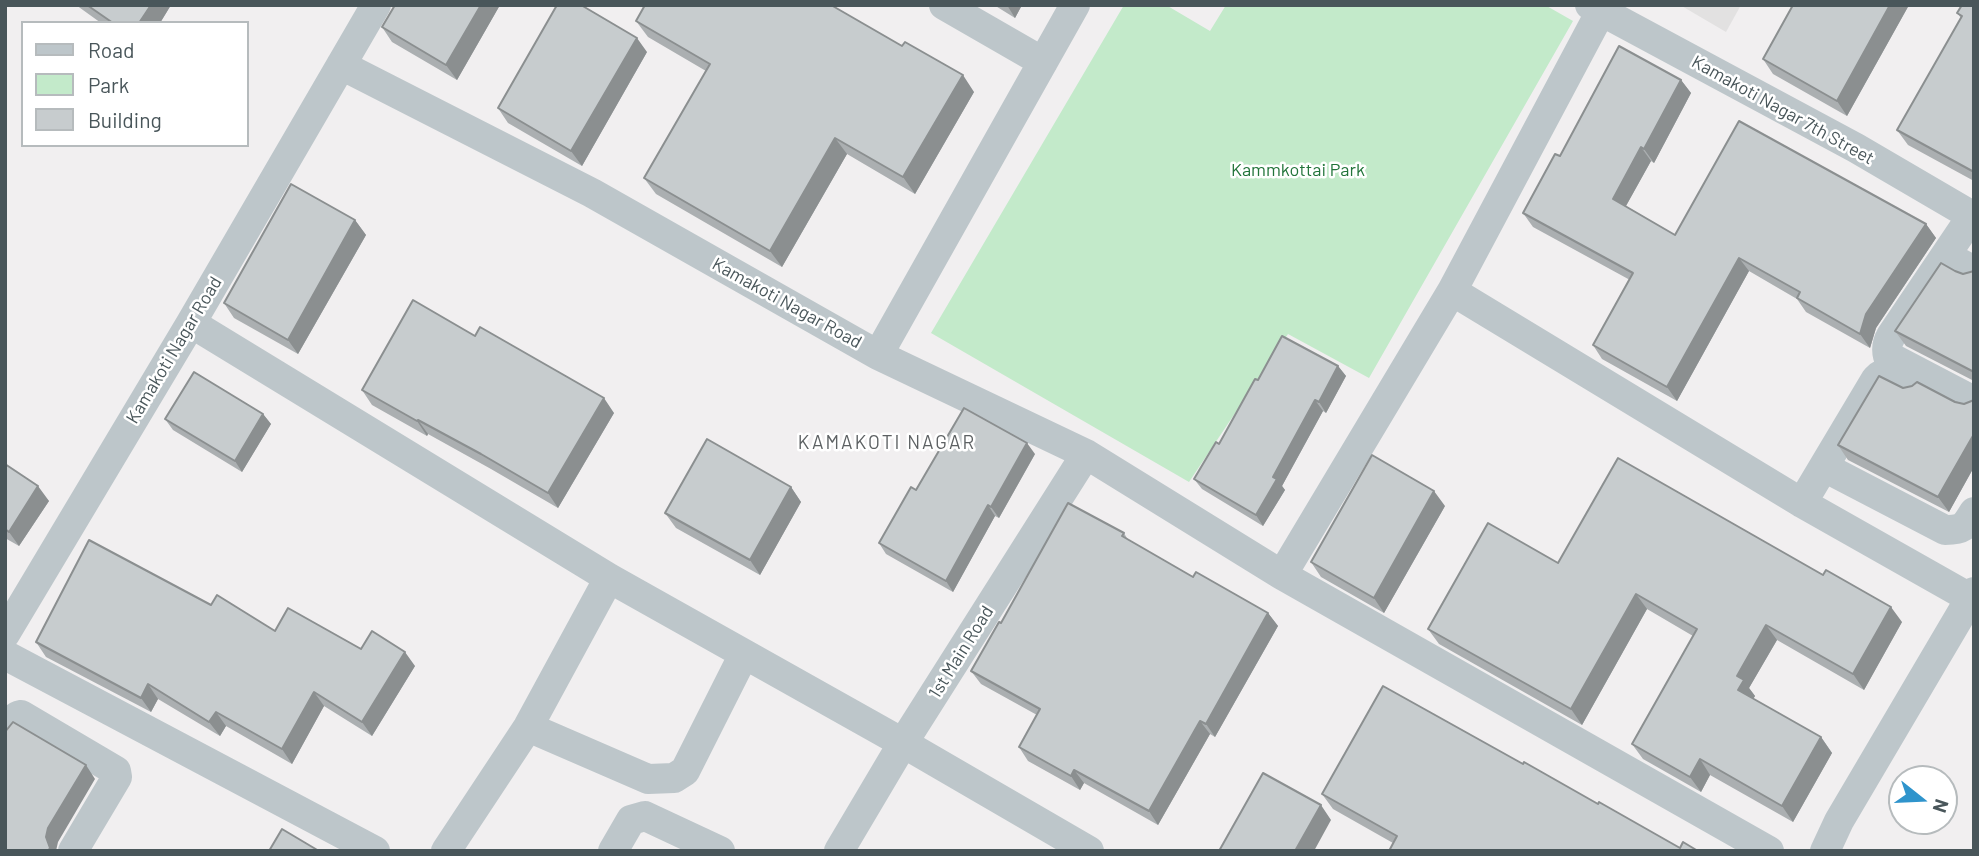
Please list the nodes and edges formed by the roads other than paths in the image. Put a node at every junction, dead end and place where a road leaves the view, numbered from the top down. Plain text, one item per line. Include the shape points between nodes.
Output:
1 (376, 5) edge
2 (944, 5) edge
3 (1075, 5) edge
4 (1595, 8) edge
5 (1043, 62) junction
6 (341, 65) junction
7 (1973, 217) edge
8 (1947, 256) junction
9 (1974, 271) edge
10 (1452, 291) junction
11 (191, 323) junction
12 (878, 355) junction
13 (1974, 401) edge
14 (1974, 418) edge
15 (1086, 454) junction
16 (1825, 467) junction
17 (1801, 503) junction
18 (1974, 512) edge
19 (1282, 575) junction
20 (610, 578) junction
21 (1972, 595) edge
22 (5, 634) edge
23 (744, 654) junction
24 (5, 655) edge
25 (50, 678) junction
26 (17, 726) edge
27 (528, 727) junction
28 (903, 743) junction
29 (73, 851) edge
30 (375, 851) edge
31 (446, 851) edge
32 (613, 851) edge
33 (720, 851) edge
34 (839, 851) edge
35 (1089, 851) edge
36 (1769, 851) edge
37 (1825, 851) edge

1 - 6 street, Kamakoti Nagar Road
2 - 5 street
3 - 5 street, Kamakoti Nagar Road
4 - 7 street, Kamakoti Nagar 7th Street
4 - 10 street
5 - 12 street, Kamakoti Nagar Road
6 - 11 street, Kamakoti Nagar Road
6 - 12 street, Kamakoti Nagar Road via 592,193
7 - 8 street
8 - 9 street
8 - 13 street via 1886,349 1888,356
10 - 17 street
10 - 19 street
11 - 20 street
11 - 22 street, Kamakoti Nagar Road
12 - 15 street
14 - 16 street via 1891,372 1883,372
15 - 19 street
15 - 28 street, 1st Main Road
16 - 17 street
16 - 18 street via 1945,530 1958,530
17 - 21 street
19 - 36 street
20 - 23 street
20 - 27 street
21 - 37 street
23 - 27 street via 684,771 674,778 648,779
23 - 28 street
24 - 25 street
25 - 26 street
25 - 30 street
26 - 29 street via 114,768 117,774
27 - 31 street
28 - 34 street, 1st Main Road
28 - 35 street
32 - 33 street via 631,820 645,816

